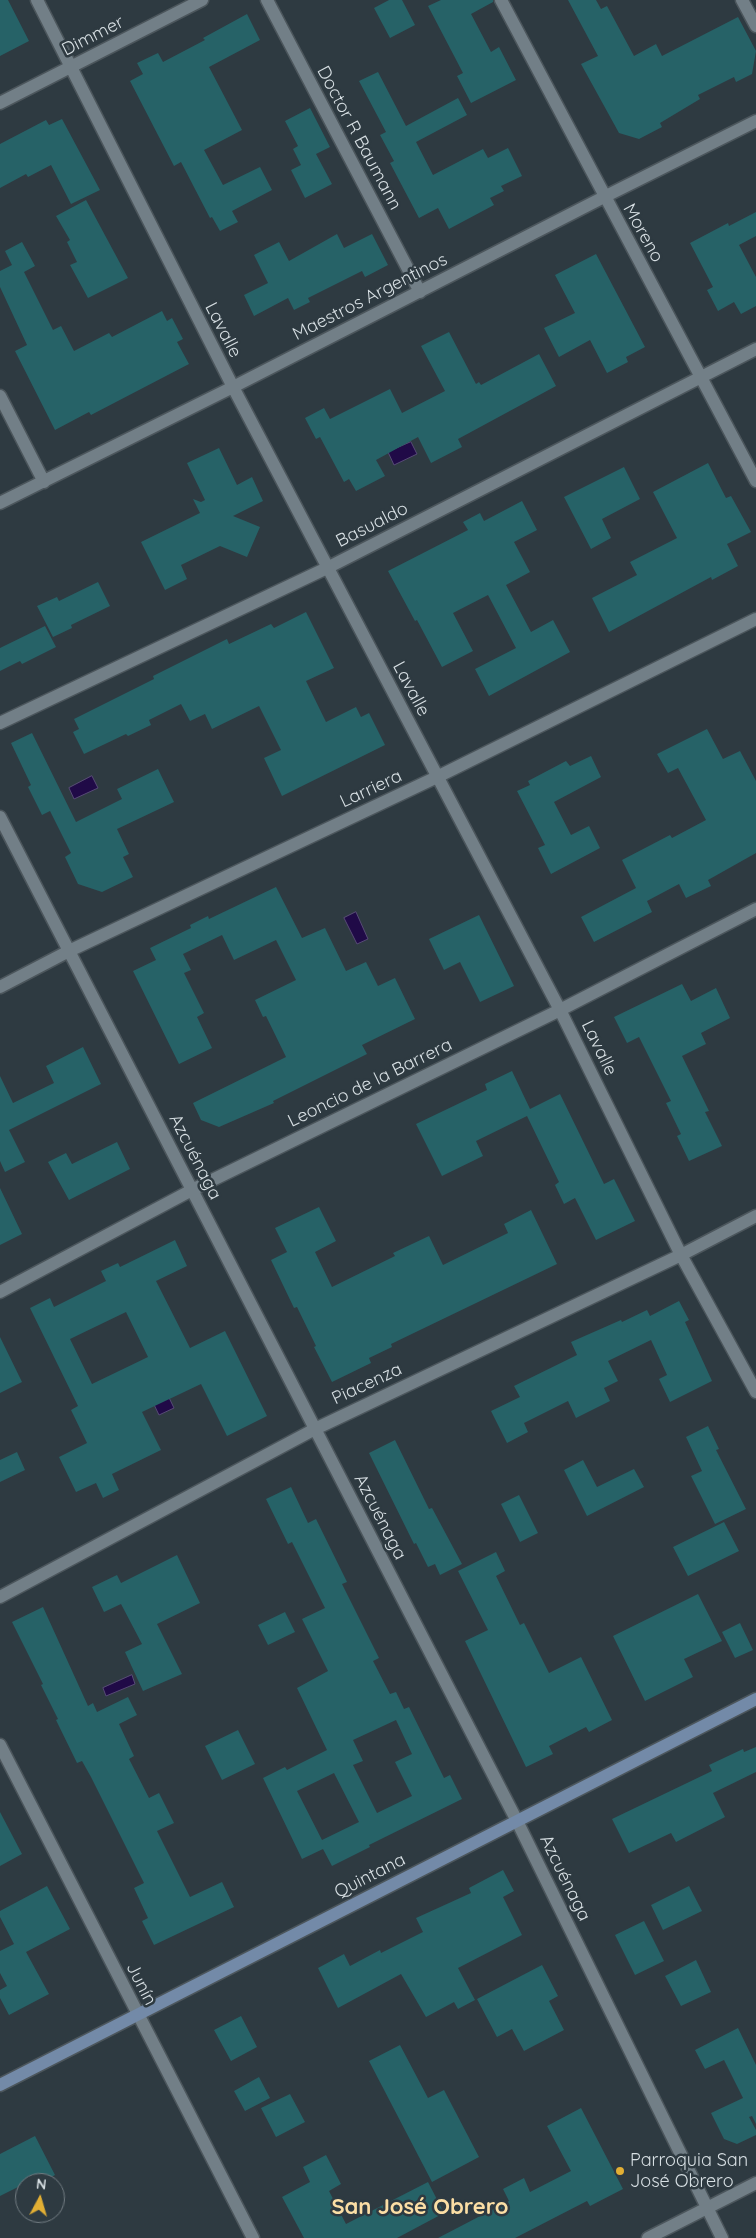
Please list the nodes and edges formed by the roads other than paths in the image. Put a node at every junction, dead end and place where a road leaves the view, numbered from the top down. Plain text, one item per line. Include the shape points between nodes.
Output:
1 (37, 0) edge
2 (202, 0) edge
3 (267, 0) edge
4 (502, 0) edge
5 (742, 0) edge
6 (756, 26) edge
7 (72, 66) junction
8 (0, 103) edge
9 (756, 121) edge
10 (604, 197) junction
11 (420, 292) junction
12 (756, 349) edge
13 (702, 377) junction
14 (233, 387) junction
15 (0, 396) edge
16 (756, 481) edge
17 (44, 482) junction
18 (0, 503) edge
19 (327, 568) junction
20 (756, 619) edge
21 (0, 723) edge
22 (437, 777) junction
23 (0, 817) edge
24 (756, 909) edge
25 (69, 951) junction
26 (0, 987) edge
27 (560, 1010) junction
28 (192, 1190) junction
29 (756, 1216) edge
30 (681, 1256) junction
31 (0, 1292) edge
32 (756, 1392) edge
33 (315, 1429) junction
34 (0, 1597) edge
35 (756, 1699) edge
36 (0, 1745) edge
37 (517, 1821) junction
38 (137, 2015) junction
39 (0, 2085) edge
40 (756, 2183) edge
41 (706, 2208) junction
42 (253, 2238) edge
43 (648, 2238) edge
44 (722, 2238) edge

1 - 7 street, Lavalle
2 - 7 street, Dimmer
3 - 11 street, Doctor R Baumann
4 - 10 street, Moreno
5 - 6 street
7 - 8 street, Dimmer
7 - 14 street, Lavalle
9 - 10 street, Maestros Argentinos
10 - 11 street, Maestros Argentinos
10 - 13 street, Moreno
11 - 14 street, Maestros Argentinos
12 - 13 street, Basualdo
13 - 16 street, Moreno
13 - 19 street, Basualdo
14 - 17 street, Maestros Argentinos
14 - 19 street, Lavalle
15 - 17 street
17 - 18 street, Maestros Argentinos
19 - 21 street, Basualdo
19 - 22 street, Lavalle
20 - 22 street, Larriera
22 - 25 street, Larriera
22 - 27 street, Lavalle
23 - 25 street, Azcuénaga
24 - 27 street, Leoncio de la Barrera
25 - 26 street, Larriera
25 - 28 street, Azcuénaga
27 - 28 street, Leoncio de la Barrera
27 - 30 street, Lavalle
28 - 31 street, Leoncio de la Barrera
28 - 33 street, Azcuénaga
29 - 30 street, Piacenza
30 - 32 street, Lavalle
30 - 33 street, Piacenza
33 - 34 street, Piacenza
33 - 37 street, Azcuénaga
35 - 37 main road, Quintana
36 - 38 street, Junín
37 - 38 main road, Quintana
37 - 41 street, Azcuénaga
38 - 39 main road, Quintana
38 - 42 street, Junín
40 - 41 street
41 - 43 street
41 - 44 street, Azcuénaga

